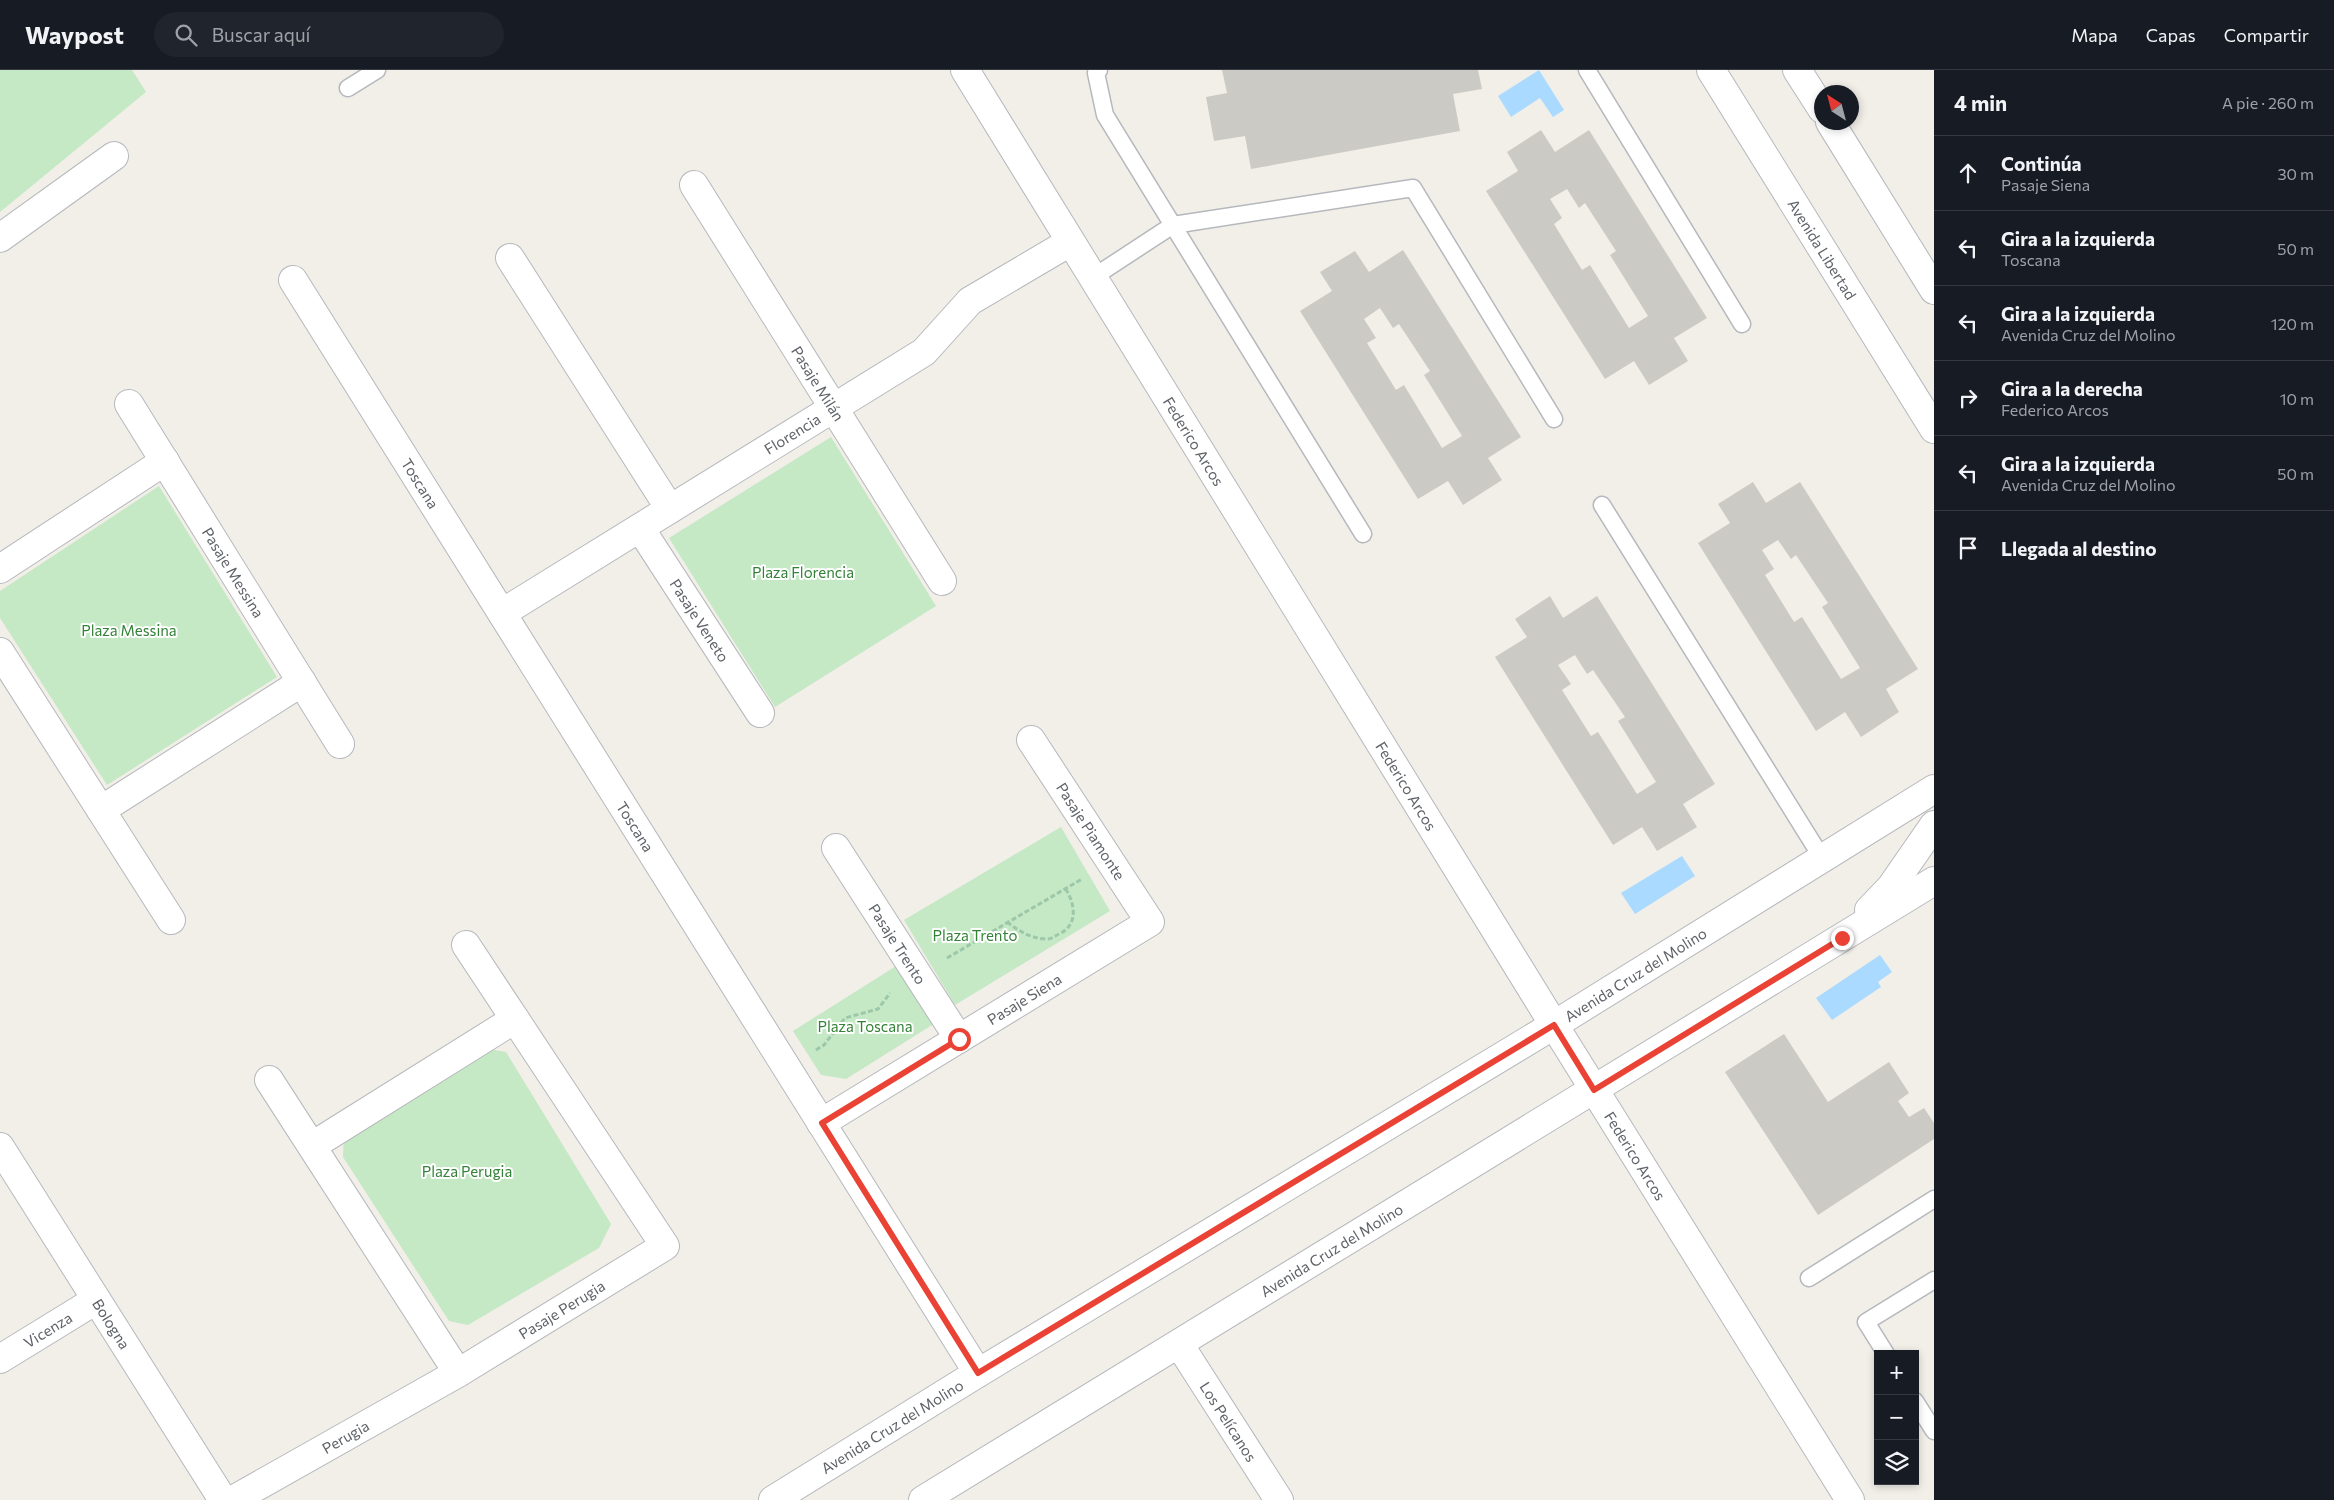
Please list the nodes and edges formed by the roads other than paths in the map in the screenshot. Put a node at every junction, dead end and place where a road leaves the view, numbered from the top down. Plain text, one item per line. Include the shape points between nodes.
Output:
1 (377, 70) edge
2 (965, 70) edge
3 (1099, 70) edge
4 (1586, 70) edge
5 (1711, 70) edge
6 (1797, 70) edge
7 (348, 88) dead end
8 (1814, 97) edge
9 (1835, 130) edge
10 (114, 156) dead end
11 (694, 185) dead end
12 (1172, 225) junction
13 (0, 238) edge
14 (1070, 242) junction
15 (510, 258) dead end
16 (1092, 278) junction
17 (293, 280) dead end
18 (1934, 290) edge
19 (1742, 324) dead end
20 (129, 404) dead end
21 (834, 408) junction
22 (1554, 419) dead end
23 (1934, 429) edge
24 (165, 461) junction
25 (1602, 505) dead end
26 (670, 509) junction
27 (640, 528) junction
28 (1363, 534) dead end
29 (0, 569) edge
30 (942, 580) dead end
31 (502, 613) junction
32 (2, 660) edge
33 (302, 682) junction
34 (760, 713) dead end
35 (1031, 740) dead end
36 (340, 744) dead end
37 (1934, 790) edge
38 (101, 810) junction
39 (1934, 825) edge
40 (836, 848) dead end
41 (1822, 858) junction
42 (1934, 881) edge
43 (172, 920) dead end
44 (1150, 922) joint
45 (1842, 938) junction
46 (466, 945) dead end
47 (515, 1019) junction
48 (1554, 1025) junction
49 (959, 1039) junction
50 (269, 1080) dead end
51 (1594, 1090) junction
52 (822, 1123) junction
53 (312, 1146) junction
54 (0, 1147) edge
55 (1934, 1199) edge
56 (1809, 1278) dead end
57 (1934, 1280) edge
58 (96, 1300) junction
59 (1179, 1344) junction
60 (1884, 1350) edge
61 (0, 1358) edge
62 (458, 1373) junction
63 (978, 1373) junction
64 (1919, 1407) edge
65 (1934, 1431) edge
66 (223, 1500) edge
67 (233, 1500) edge
68 (773, 1500) edge
69 (922, 1500) edge
70 (1279, 1500) edge
71 (1850, 1500) edge

1 - 7 lane
2 - 14 street, Federico Arcos
3 - 12 lane via 1096,73 1105,115
4 - 19 lane
5 - 23 street, Avenida Libertad
6 - 8 street
9 - 18 street
10 - 13 street
11 - 21 street, Pasaje Milán
12 - 16 lane
12 - 22 lane via 1413,188
12 - 28 lane
14 - 16 street, Federico Arcos
14 - 21 street, Florencia via 970,301 924,352
15 - 26 street
16 - 48 street, Federico Arcos
17 - 31 street, Toscana
20 - 24 street, Pasaje Messina
21 - 26 street, Florencia
21 - 30 street, Pasaje Milán
24 - 29 street
24 - 33 street, Pasaje Messina
25 - 41 lane
26 - 27 street, Florencia
27 - 31 street, Florencia
27 - 34 street, Pasaje Veneto
31 - 52 street, Toscana
32 - 38 street
33 - 36 street, Pasaje Messina
33 - 38 street
35 - 44 street, Pasaje Piamonte
37 - 41 street, Avenida Cruz del Molino
38 - 43 street
39 - 45 street, Avenida Cruz del Molino via 1891,887
40 - 49 street, Pasaje Trento
41 - 48 street, Avenida Cruz del Molino
42 - 45 street, Avenida Cruz del Molino
44 - 49 street, Pasaje Siena
45 - 51 street, Avenida Cruz del Molino
46 - 47 street, Pasaje Perugia
47 - 53 street
47 - 62 street, Pasaje Perugia via 665,1246
48 - 51 street, Federico Arcos
48 - 63 street, Avenida Cruz del Molino
49 - 52 street, Pasaje Siena
50 - 53 street
51 - 59 street, Avenida Cruz del Molino
51 - 71 street, Federico Arcos
52 - 63 street, Toscana
53 - 62 street
54 - 58 street, Bologna
55 - 56 lane
57 - 60 lane via 1866,1322
58 - 61 street, Vicenza
58 - 66 street, Bologna
59 - 69 street, Avenida Cruz del Molino
59 - 70 street, Los Pelícanos
62 - 67 street, Perugia
63 - 68 street, Avenida Cruz del Molino
64 - 65 lane

